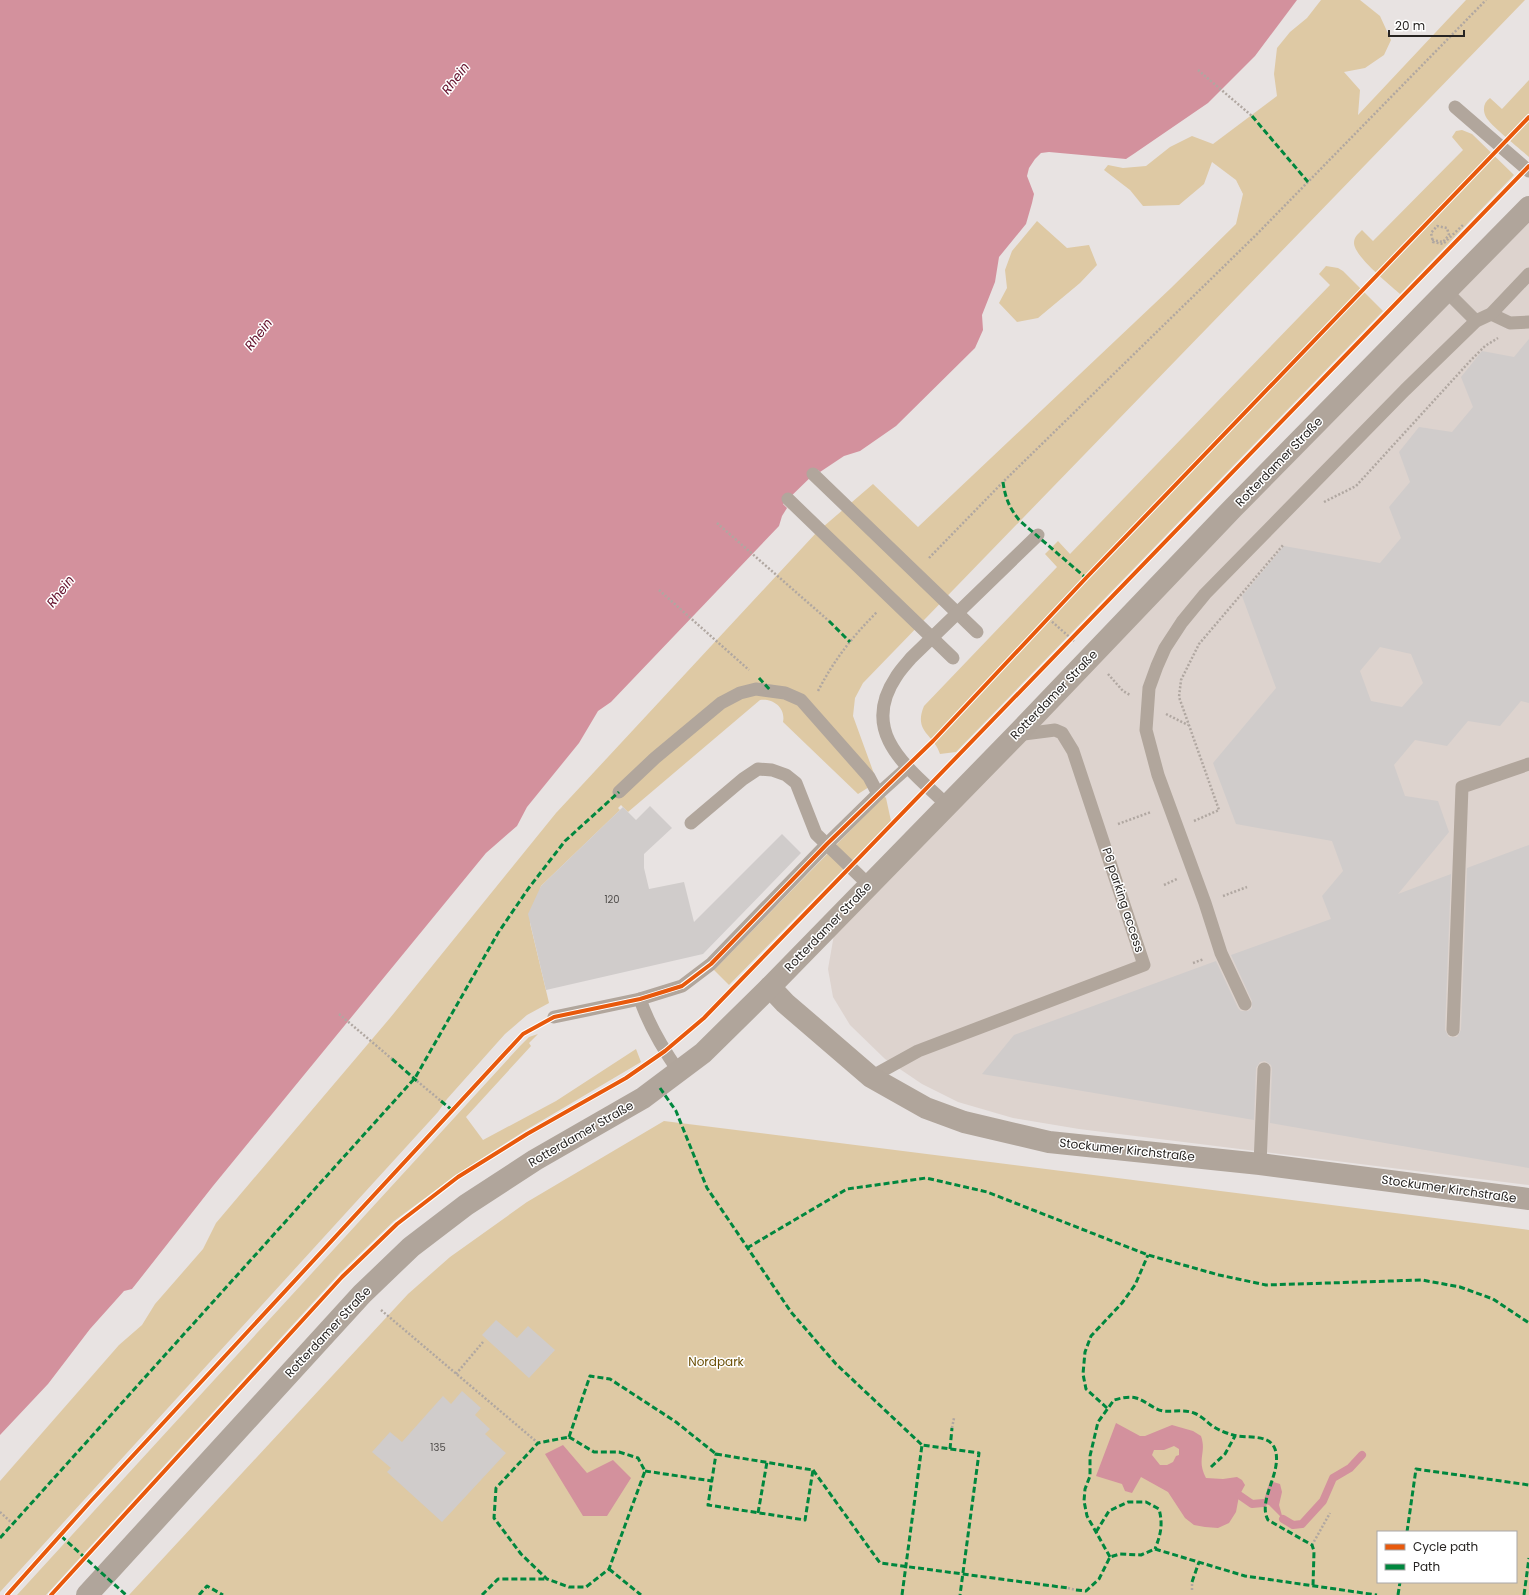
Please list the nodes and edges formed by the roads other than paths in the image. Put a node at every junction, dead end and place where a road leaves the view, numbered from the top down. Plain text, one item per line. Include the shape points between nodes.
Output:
1 (1455, 107) dead end
2 (1529, 171) edge
3 (1529, 207) edge
4 (1529, 274) edge
5 (1446, 291) junction
6 (1490, 314) junction
7 (1476, 321) junction
8 (1529, 322) edge
9 (813, 474) dead end
10 (788, 498) dead end
11 (1038, 535) dead end
12 (958, 613) junction
13 (977, 632) dead end
14 (932, 637) junction
15 (953, 658) dead end
16 (1016, 735) junction
17 (1529, 764) edge
18 (908, 767) junction
19 (620, 792) dead end
20 (878, 794) junction
21 (947, 805) junction
22 (691, 823) dead end
23 (827, 844) junction
24 (869, 885) junction
25 (770, 987) junction
26 (640, 999) junction
27 (1245, 1004) dead end
28 (554, 1018) dead end
29 (1453, 1030) dead end
30 (1264, 1068) dead end
31 (679, 1072) junction
32 (871, 1077) junction
33 (1260, 1164) junction
34 (1529, 1199) edge
35 (87, 1595) edge

1 - 2 lane
3 - 5 street, Rotterdamer Straße
4 - 6 lane
5 - 7 lane
5 - 16 street, Rotterdamer Straße
6 - 7 lane
6 - 8 lane via 1510,323
7 - 27 lane via 1205,594 1165,648 1149,688 1146,730 1158,775 1221,952
9 - 12 lane
10 - 14 lane
11 - 12 lane
12 - 13 lane
12 - 14 lane
14 - 15 lane
14 - 18 lane via 895,677 886,697 883,718 887,739 900,760
16 - 21 street, Rotterdamer Straße
16 - 32 lane, P6 parking access via 1055,730 1062,733 1073,751 1144,965 918,1051
17 - 29 lane via 1462,787
18 - 20 lane
18 - 21 lane
19 - 20 lane via 655,758 715,708 740,693 756,688 785,693 810,707 869,777
20 - 23 lane
21 - 24 street, Rotterdamer Straße
22 - 23 lane via 748,776 758,770 772,770 786,775 796,783 816,834
23 - 24 lane
23 - 26 lane via 711,964 682,986
24 - 25 street, Rotterdamer Straße
25 - 31 street, Rotterdamer Straße via 703,1053
25 - 32 street, Stockumer Kirchstraße via 785,1004
26 - 28 lane
26 - 31 lane via 661,1046
30 - 33 lane
31 - 35 street, Rotterdamer Straße via 643,1098 535,1160 466,1205 411,1247 362,1294
32 - 33 street, Stockumer Kirchstraße via 926,1108 964,1122 1049,1142
33 - 34 street, Stockumer Kirchstraße

